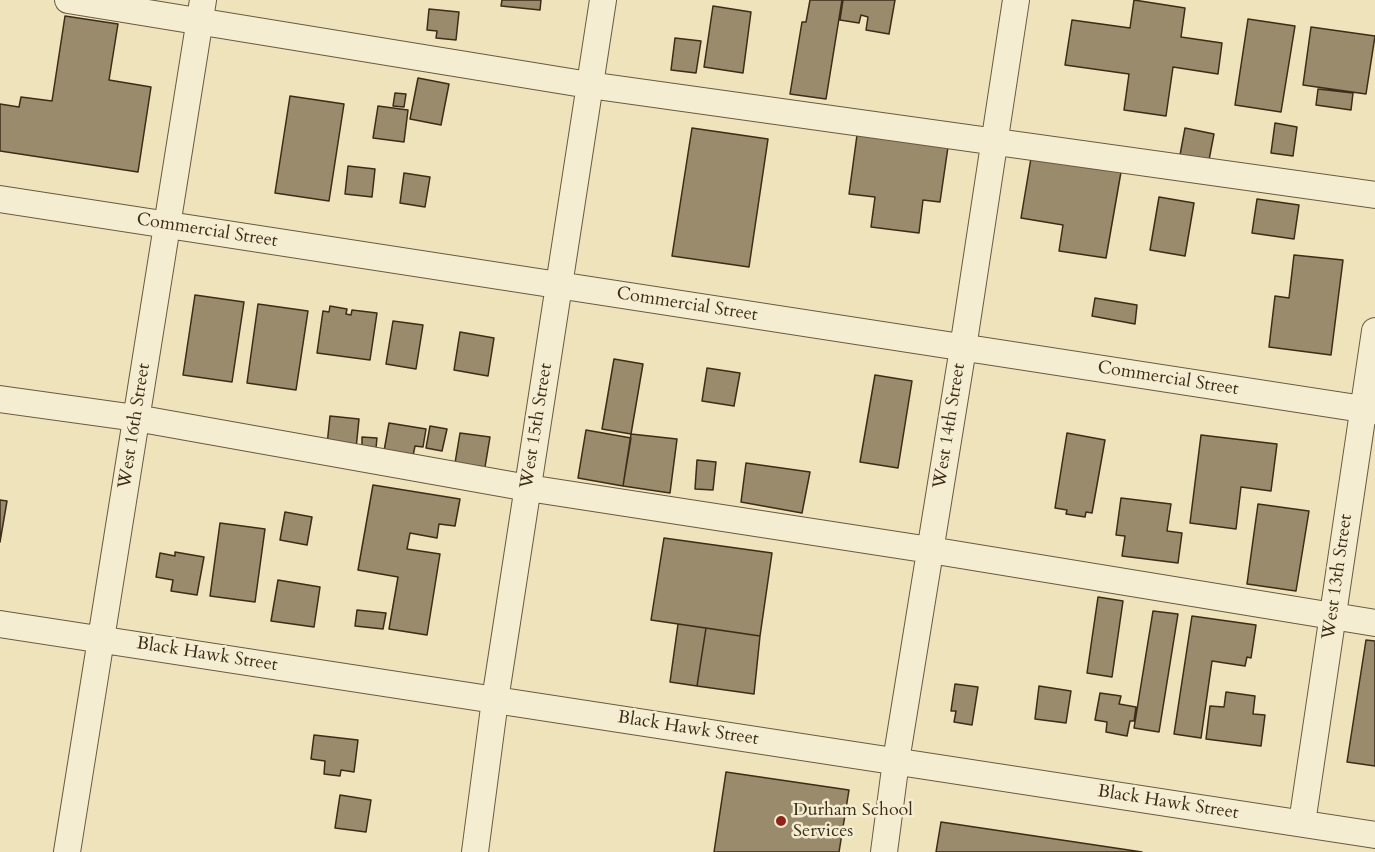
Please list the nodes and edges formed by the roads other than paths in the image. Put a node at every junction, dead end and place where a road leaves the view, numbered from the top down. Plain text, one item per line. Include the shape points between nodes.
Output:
1 (68, 0) edge
2 (603, 0) edge
3 (1016, 0) edge
4 (201, 11) edge
5 (590, 85) junction
6 (994, 141) junction
7 (1375, 195) edge
8 (0, 199) edge
9 (167, 225) junction
10 (559, 285) junction
11 (1375, 331) edge
12 (963, 348) junction
13 (0, 399) edge
14 (1369, 410) edge
15 (136, 418) junction
16 (528, 488) junction
17 (930, 550) junction
18 (1333, 615) junction
19 (1375, 623) edge
20 (0, 624) edge
21 (101, 639) junction
22 (495, 700) junction
23 (896, 761) junction
24 (1302, 823) junction
25 (1375, 835) edge
26 (67, 852) edge
27 (475, 852) edge
28 (884, 852) edge

1 - 4 street
2 - 5 street, West 15th Street
3 - 6 street, West 14th Street
4 - 5 street
4 - 9 street, West 16th Street
5 - 6 street
5 - 10 street, West 15th Street
6 - 7 street
6 - 12 street, West 14th Street
8 - 9 street, Commercial Street
9 - 10 street, Commercial Street
9 - 15 street, West 16th Street
10 - 12 street, Commercial Street
10 - 16 street, West 15th Street
11 - 14 street, West 13th Street
12 - 14 street, Commercial Street
12 - 17 street, West 14th Street
13 - 15 street
14 - 18 street, West 13th Street
15 - 16 street
15 - 21 street, West 16th Street
16 - 17 street
16 - 22 street, West 15th Street
17 - 18 street
17 - 23 street, West 14th Street
18 - 19 street
18 - 24 street, West 13th Street
20 - 21 street, Black Hawk Street
21 - 22 street, Black Hawk Street
21 - 26 street, West 16th Street
22 - 23 street, Black Hawk Street
22 - 27 street, West 15th Street
23 - 24 street, Black Hawk Street
23 - 28 street, West 14th Street
24 - 25 street, Black Hawk Street

